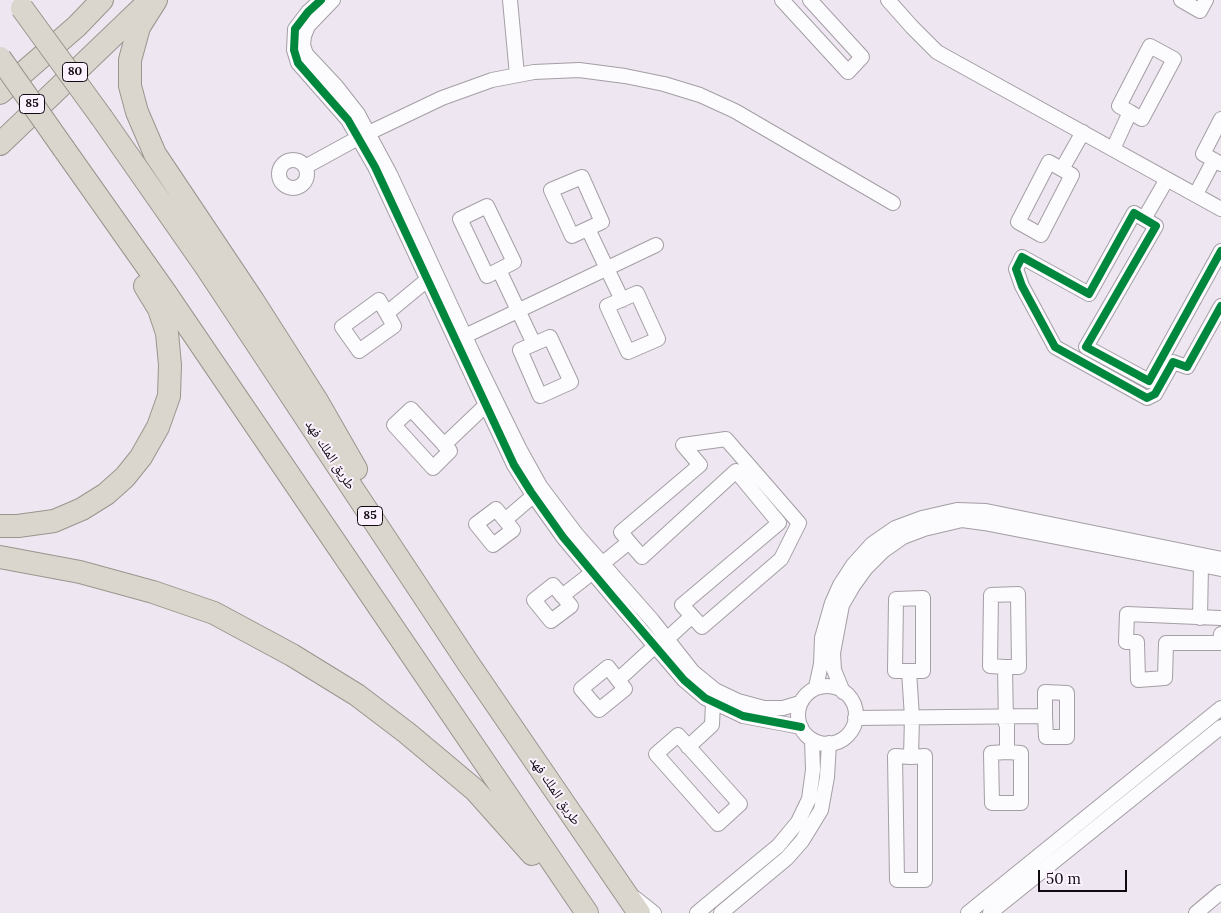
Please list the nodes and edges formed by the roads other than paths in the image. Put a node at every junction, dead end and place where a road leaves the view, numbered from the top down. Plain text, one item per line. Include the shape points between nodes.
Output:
1 (102, 0) edge
2 (150, 0) edge
3 (156, 0) edge
4 (321, 0) edge
5 (333, 0) edge
6 (510, 0) edge
7 (782, 0) edge
8 (810, 0) edge
9 (888, 0) edge
10 (1181, 0) edge
11 (1206, 0) edge
12 (19, 4) edge
13 (0, 58) edge
14 (517, 75) junction
15 (0, 93) edge
16 (1130, 112) junction
17 (1221, 119) edge
18 (1083, 132) junction
19 (363, 135) junction
20 (0, 144) edge
21 (1113, 149) junction
22 (1217, 162) edge
23 (305, 167) dead end
24 (1062, 169) junction
25 (81, 174) junction
26 (1167, 179) junction
27 (1196, 194) junction
28 (892, 204) dead end
29 (1221, 209) edge
30 (1144, 219) junction
31 (588, 229) dead end
32 (656, 245) dead end
33 (1221, 251) edge
34 (607, 268) junction
35 (499, 270) junction
36 (427, 280) junction
37 (622, 300) dead end
38 (1221, 306) edge
39 (518, 311) junction
40 (386, 313) dead end
41 (465, 336) junction
42 (534, 344) dead end
43 (486, 405) junction
44 (444, 445) dead end
45 (533, 496) junction
46 (505, 520) dead end
47 (0, 526) edge
48 (629, 542) junction
49 (0, 558) edge
50 (1221, 558) edge
51 (1201, 565) junction
52 (597, 568) junction
53 (1221, 569) edge
54 (562, 596) dead end
55 (692, 616) junction
56 (1200, 618) junction
57 (1221, 618) edge
58 (1221, 634) edge
59 (661, 642) junction
60 (468, 663) junction
61 (1005, 667) junction
62 (910, 671) junction
63 (618, 680) dead end
64 (816, 687) junction
65 (843, 692) junction
66 (713, 702) junction
67 (800, 703) junction
68 (1221, 708) edge
69 (1045, 716) dead end
70 (912, 717) junction
71 (856, 718) junction
72 (1006, 719) junction
73 (1221, 726) edge
74 (801, 727) junction
75 (812, 740) junction
76 (829, 743) junction
77 (688, 747) junction
78 (1006, 752) dead end
79 (910, 757) junction
80 (622, 889) junction
81 (1221, 892) edge
82 (579, 913) edge
83 (587, 913) edge
84 (639, 913) edge
85 (654, 913) edge
86 (697, 913) edge
87 (721, 913) edge
88 (968, 913) edge
89 (990, 913) edge
90 (1196, 913) edge

1 - 15 highway, 80
2 - 20 highway, 80
3 - 60 highway via 139,27 130,60 130,86 155,154 317,401
4 - 19 street via 295,30 294,50 298,63
5 - 19 street via 308,26 303,44 306,54 358,114
6 - 14 street
7 - 8 street via 848,72 862,58
9 - 18 street via 937,52
10 - 11 street via 1200,11
12 - 60 highway, طريق الملك فهد / 85, bridge via 206,267
13 - 25 highway, 85, bridge
14 - 19 street via 492,80 442,98
14 - 28 street via 579,70 664,84 700,95 735,111
16 - 16 street via 1142,119 1174,59 1150,46 1119,106
16 - 21 street
17 - 22 street via 1203,154
18 - 21 street
18 - 24 street
19 - 23 street
19 - 36 street
19 - 41 street via 390,174
21 - 26 street
22 - 27 street
24 - 24 street via 1049,162 1018,222 1041,235 1072,175
25 - 47 highway via 158,309 167,332 169,396 158,427 142,456 126,477 106,494 54,521
25 - 83 highway, 85 via 165,292
26 - 27 street
26 - 30 street
27 - 29 street
30 - 33 street via 1156,226 1086,347 1149,381
30 - 38 street via 1134,213 1089,294 1022,257 1016,269 1022,286 1055,347 1142,397 1150,398 1156,394 1173,362 1187,367
31 - 34 street
32 - 34 street
34 - 37 street
34 - 39 street
35 - 35 street via 487,276 460,219 488,206 514,262
35 - 39 street
36 - 40 street
36 - 43 street
39 - 41 street
39 - 42 street
41 - 52 street via 540,486
43 - 44 street
43 - 45 street via 514,465
45 - 46 street
45 - 52 street via 563,537
48 - 52 street
48 - 55 street via 642,557 736,471 779,523 682,605
48 - 55 street via 621,532 700,465 683,445 726,439 799,523 781,559 702,627
49 - 82 highway via 80,572 153,592 214,613 292,655 378,711 475,790
50 - 64 street via 986,511 957,510 922,518 895,528 872,544 840,584 822,638
51 - 53 street
51 - 56 street
51 - 65 street via 962,520 924,529 903,537 883,551 866,568 842,605 833,653 834,670
52 - 54 street
52 - 59 street
55 - 59 street
56 - 57 street
56 - 58 street via 1126,614 1126,642 1137,642 1138,680 1165,678 1166,643 1220,643
59 - 63 street
59 - 66 street via 684,680
59 - 67 street via 714,690 738,701 764,708 783,708
60 - 80 highway, طريق الملك فهد / 85
61 - 61 street via 990,666 991,595 1018,594 1019,667
61 - 72 street
62 - 62 street via 895,671 896,599 923,598 923,671
62 - 70 street
64 - 65 street via 834,686
64 - 67 street
65 - 71 street via 850,696
66 - 74 street via 743,716
66 - 77 street via 712,725
67 - 74 street via 797,717
68 - 88 street
69 - 72 street
70 - 71 street
70 - 72 street
70 - 79 street
71 - 76 street via 852,731 837,743
72 - 78 street
73 - 89 street
74 - 75 street
75 - 76 street via 819,744
75 - 86 street via 809,800 798,822 778,846
76 - 87 street via 821,810 802,841 787,858
77 - 77 street via 678,735 656,754 718,824 740,804
79 - 79 street via 895,756 896,880 925,880 925,756
80 - 84 highway, طريق الملك فهد / 85
80 - 85 street
81 - 90 street

